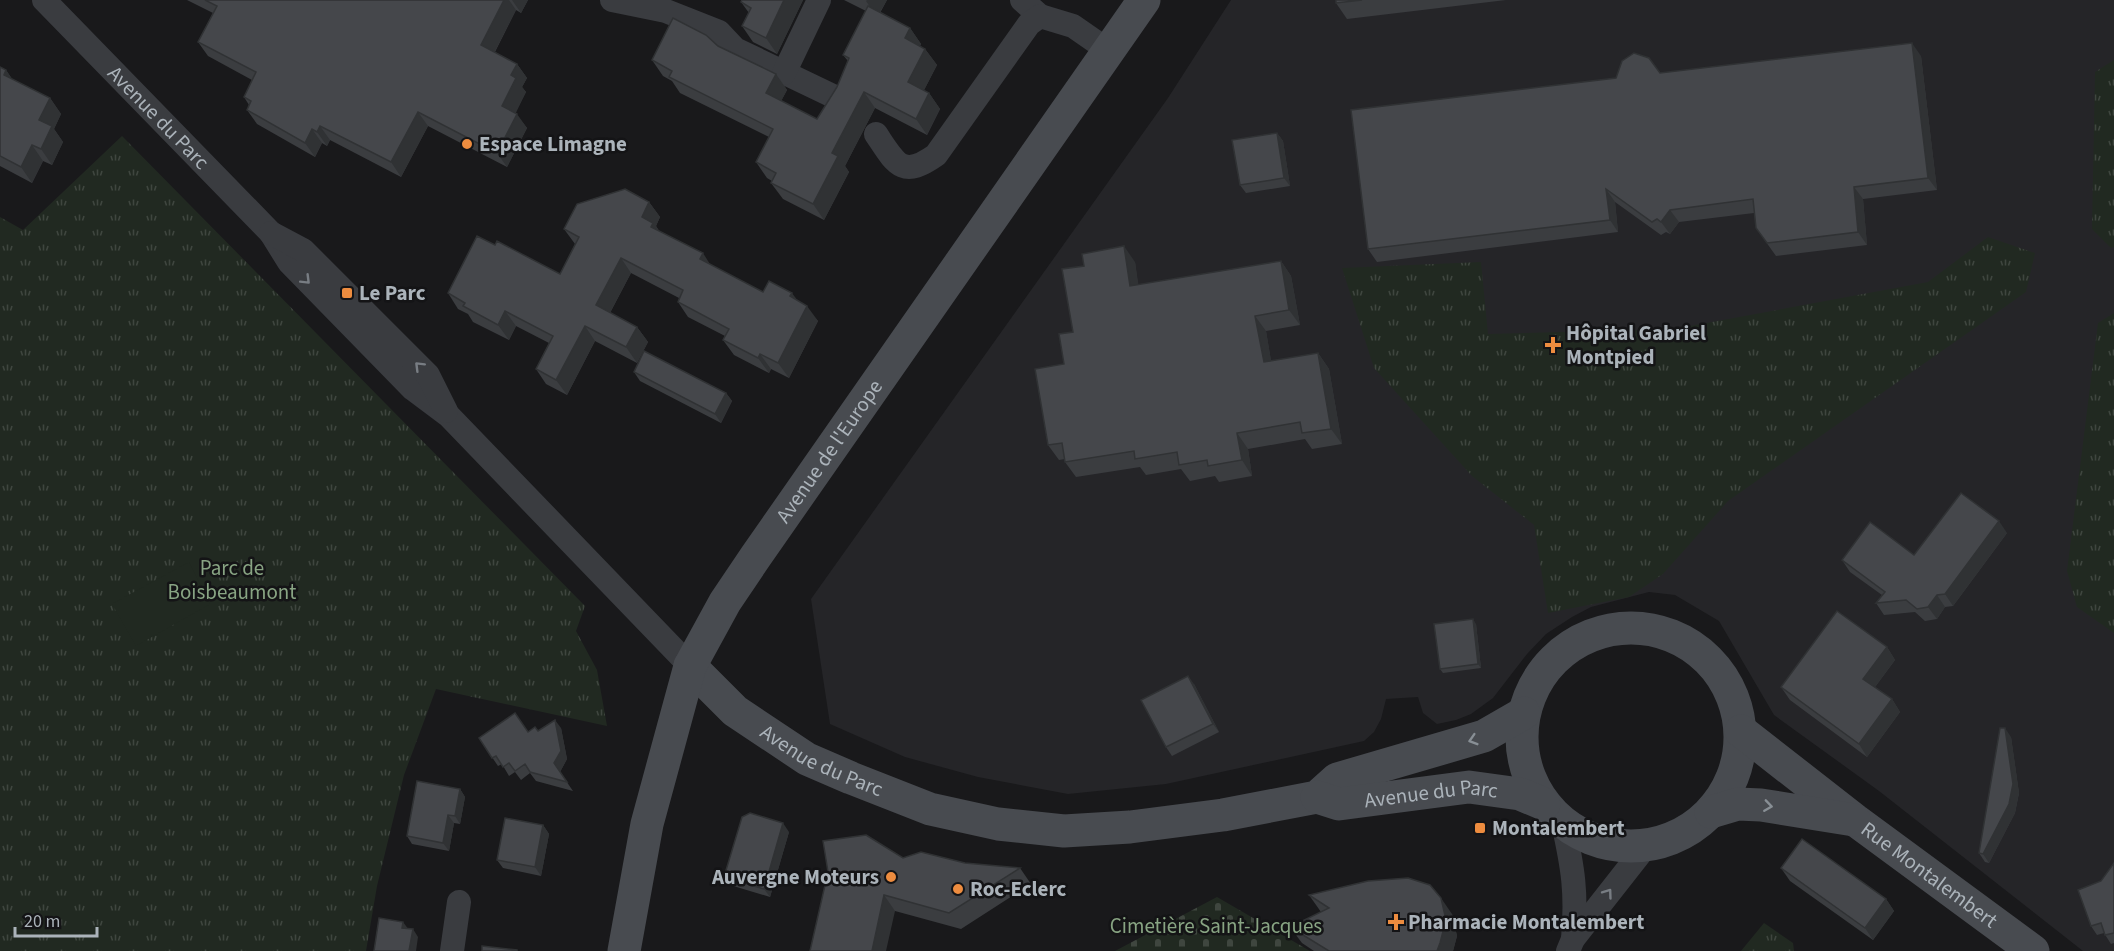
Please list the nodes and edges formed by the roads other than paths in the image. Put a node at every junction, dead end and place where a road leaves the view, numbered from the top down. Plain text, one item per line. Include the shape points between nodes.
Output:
1 (44, 0) edge
2 (612, 0) edge
3 (819, 0) edge
4 (1144, 0) edge
5 (1031, 8) edge
6 (1109, 51) junction
7 (784, 73) junction
8 (835, 96) edge
9 (876, 134) dead end
10 (690, 666) junction
11 (1524, 713) junction
12 (1740, 731) junction
13 (1317, 797) junction
14 (1711, 812) junction
15 (1554, 814) junction
16 (1855, 820) junction
17 (1646, 846) junction
18 (459, 902) dead end
19 (1571, 945) edge
20 (2018, 947) edge
21 (453, 951) edge
22 (624, 951) edge

1 - 10 street, Avenue du Parc via 272,233 289,262 413,388 449,416
2 - 7 street via 666,11 719,32 735,48
3 - 7 street
4 - 6 main road, Avenue de l'Europe
5 - 6 street via 1074,26
5 - 9 street via 1029,24 936,155 918,168 907,167 894,159
6 - 10 main road, Avenue de l'Europe via 743,573
7 - 8 street
10 - 13 main road, Avenue du Parc via 735,711 807,759 930,809 998,824 1064,831 1130,827
10 - 22 main road, Avenue de l'Europe via 652,804
11 - 12 main road via 1545,670 1567,649 1595,634 1642,628 1672,636 1709,661 1730,690
11 -> 13 main road, Avenue du Parc via 1484,736 1337,778
11 - 15 main road via 1524,761 1535,791
12 - 14 main road via 1738,760 1728,788
12 - 16 main road, Rue Montalembert
13 - 15 main road, Avenue du Parc via 1339,804 1469,787 1520,794
14 -> 16 main road, Rue Montalembert via 1738,804 1761,805
14 - 17 main road, Avenue du Parc via 1683,834
15 - 17 main road, Avenue du Parc via 1581,835 1602,843
15 - 19 street via 1575,874 1577,899
16 - 20 main road, Rue Montalembert
19 -> 17 street
18 - 21 street

